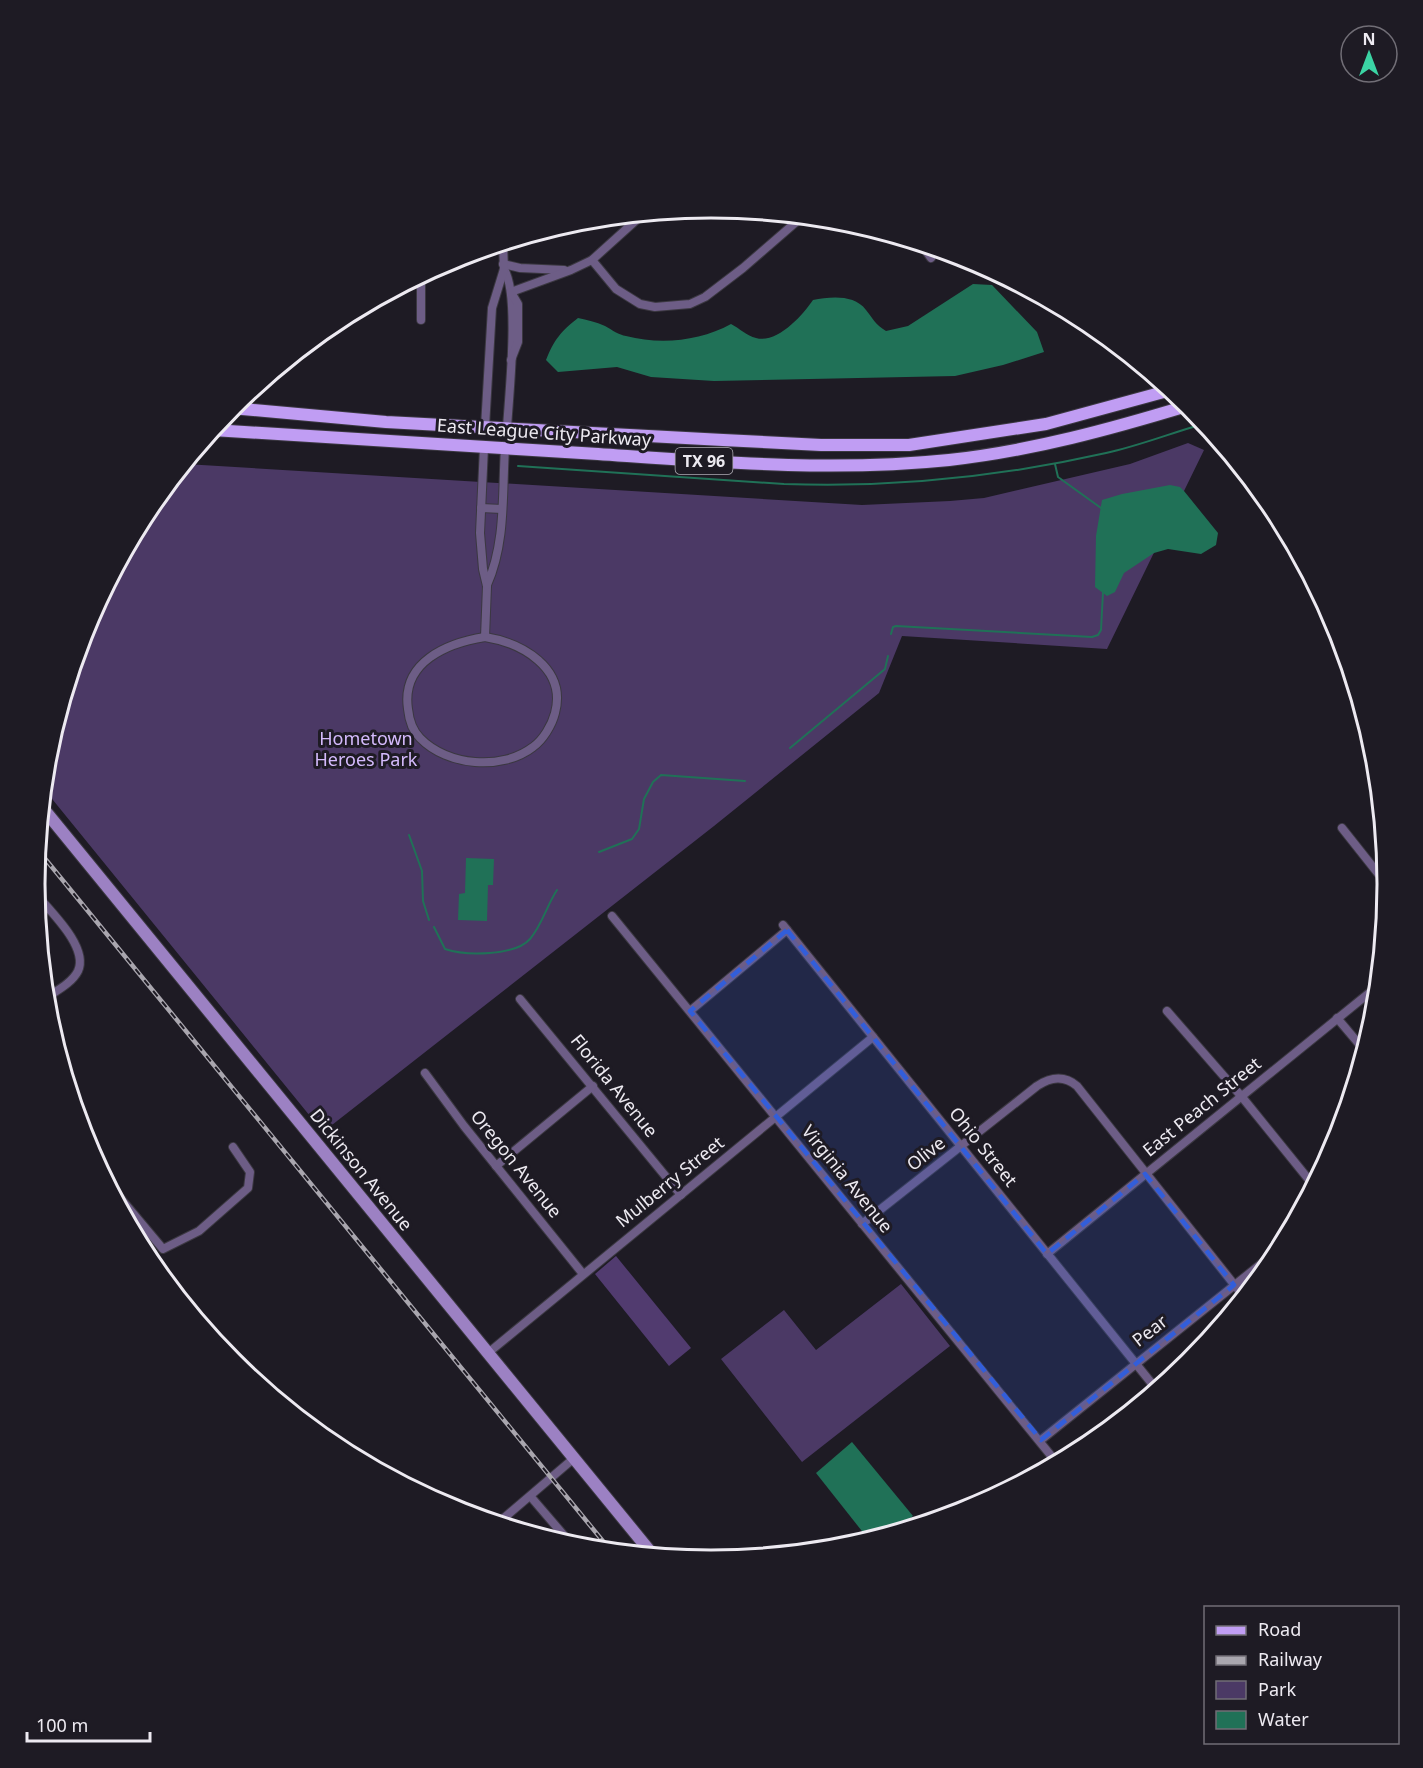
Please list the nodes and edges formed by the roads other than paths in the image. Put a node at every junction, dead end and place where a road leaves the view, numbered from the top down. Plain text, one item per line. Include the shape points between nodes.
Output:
1 (634, 222) edge
2 (795, 223) edge
3 (503, 251) edge
4 (928, 254) edge
5 (931, 258) dead end
6 (592, 260) junction
7 (504, 266) junction
8 (571, 270) junction
9 (422, 284) edge
10 (511, 292) junction
11 (422, 320) dead end
12 (1161, 393) edge
13 (1178, 408) edge
14 (244, 409) edge
15 (485, 427) junction
16 (507, 428) junction
17 (224, 430) edge
18 (264, 433) junction
19 (219, 435) edge
20 (484, 447) junction
21 (506, 448) junction
22 (481, 508) junction
23 (502, 509) junction
24 (487, 586) junction
25 (485, 637) junction
26 (49, 815) edge
27 (1342, 828) dead end
28 (1378, 872) edge
29 (46, 906) edge
30 (612, 916) dead end
31 (54, 992) edge
32 (1368, 993) edge
33 (520, 999) dead end
34 (690, 1011) junction
35 (1167, 1011) dead end
36 (1338, 1018) junction
37 (873, 1037) junction
38 (1358, 1043) edge
39 (425, 1073) dead end
40 (593, 1086) junction
41 (1242, 1097) junction
42 (776, 1116) junction
43 (233, 1147) dead end
44 (961, 1147) junction
45 (496, 1166) junction
46 (1145, 1174) junction
47 (1309, 1179) edge
48 (681, 1195) junction
49 (130, 1210) edge
50 (862, 1224) junction
51 (1047, 1254) junction
52 (1255, 1269) edge
53 (583, 1274) junction
54 (1234, 1286) junction
55 (1239, 1292) edge
56 (488, 1353) junction
57 (1135, 1364) junction
58 (1152, 1384) edge
59 (1041, 1440) junction
60 (1053, 1456) edge
61 (573, 1459) junction
62 (531, 1497) junction
63 (505, 1517) edge
64 (562, 1534) edge
65 (646, 1547) edge

1 - 6 street
2 - 6 street via 743,268 690,304 640,304 616,289
3 - 7 street
4 - 5 street
6 - 8 street
7 - 8 street
7 - 10 street
7 - 15 street via 492,308
8 - 10 street
9 - 11 street
10 - 16 street
12 - 16 main road, East League City Parkway / TX 96 via 1046,424 909,445 821,445
13 - 21 main road, East League City Parkway / TX 96 via 1015,450 874,465 775,465
14 - 15 main road, East League City Parkway / TX 96
15 - 16 main road, East League City Parkway / TX 96
15 - 20 main road
16 - 21 main road
17 - 18 main road, East League City Parkway / TX 96
18 - 19 main road
18 - 20 main road, East League City Parkway / TX 96
20 - 21 main road, East League City Parkway / TX 96
20 - 22 street
21 - 23 street
22 - 23 street
22 - 24 street via 480,547
23 - 24 street via 499,549
24 - 25 street
25 - 25 street via 457,642 432,655 413,677 407,697 418,737 441,754 473,762 500,760 534,746 551,724 558,699 551,676 537,658 516,645
26 - 56 street, Dickinson Avenue
27 - 28 street
29 - 31 street via 77,945 81,958 77,972
30 - 34 street, Virginia Avenue
32 - 36 street, East Peach Street
33 - 40 street, Florida Avenue
34 - 37 street, Ohio Street via 785,928
34 - 42 street, Virginia Avenue
35 - 41 street
36 - 38 street
36 - 41 street, East Peach Street
37 - 42 street, Mulberry Street
37 - 44 street, Ohio Street
39 - 45 street, Oregon Avenue
40 - 45 street
40 - 48 street, Florida Avenue
41 - 46 street, East Peach Street
41 - 47 street
42 - 48 street, Mulberry Street
42 - 50 street, Virginia Avenue
43 - 49 street via 250,1172 248,1188 199,1231 163,1249
44 - 46 street, Olive via 1037,1086 1055,1078 1073,1083
44 - 50 street, Olive
44 - 51 street, Ohio Street
45 - 53 street, Oregon Avenue
46 - 51 street, East Peach Street
46 - 54 street
48 - 53 street, Mulberry Street
50 - 59 street, Virginia Avenue
51 - 57 street, Ohio Street
52 - 54 street, Pear
53 - 56 street, Mulberry Street
54 - 55 street
54 - 57 street, Pear
56 - 61 street, Dickinson Avenue
57 - 58 street, Ohio Street
57 - 59 street, Pear
59 - 60 street, Virginia Avenue
61 - 62 street
61 - 65 street, Dickinson Avenue
62 - 63 street
62 - 64 street

